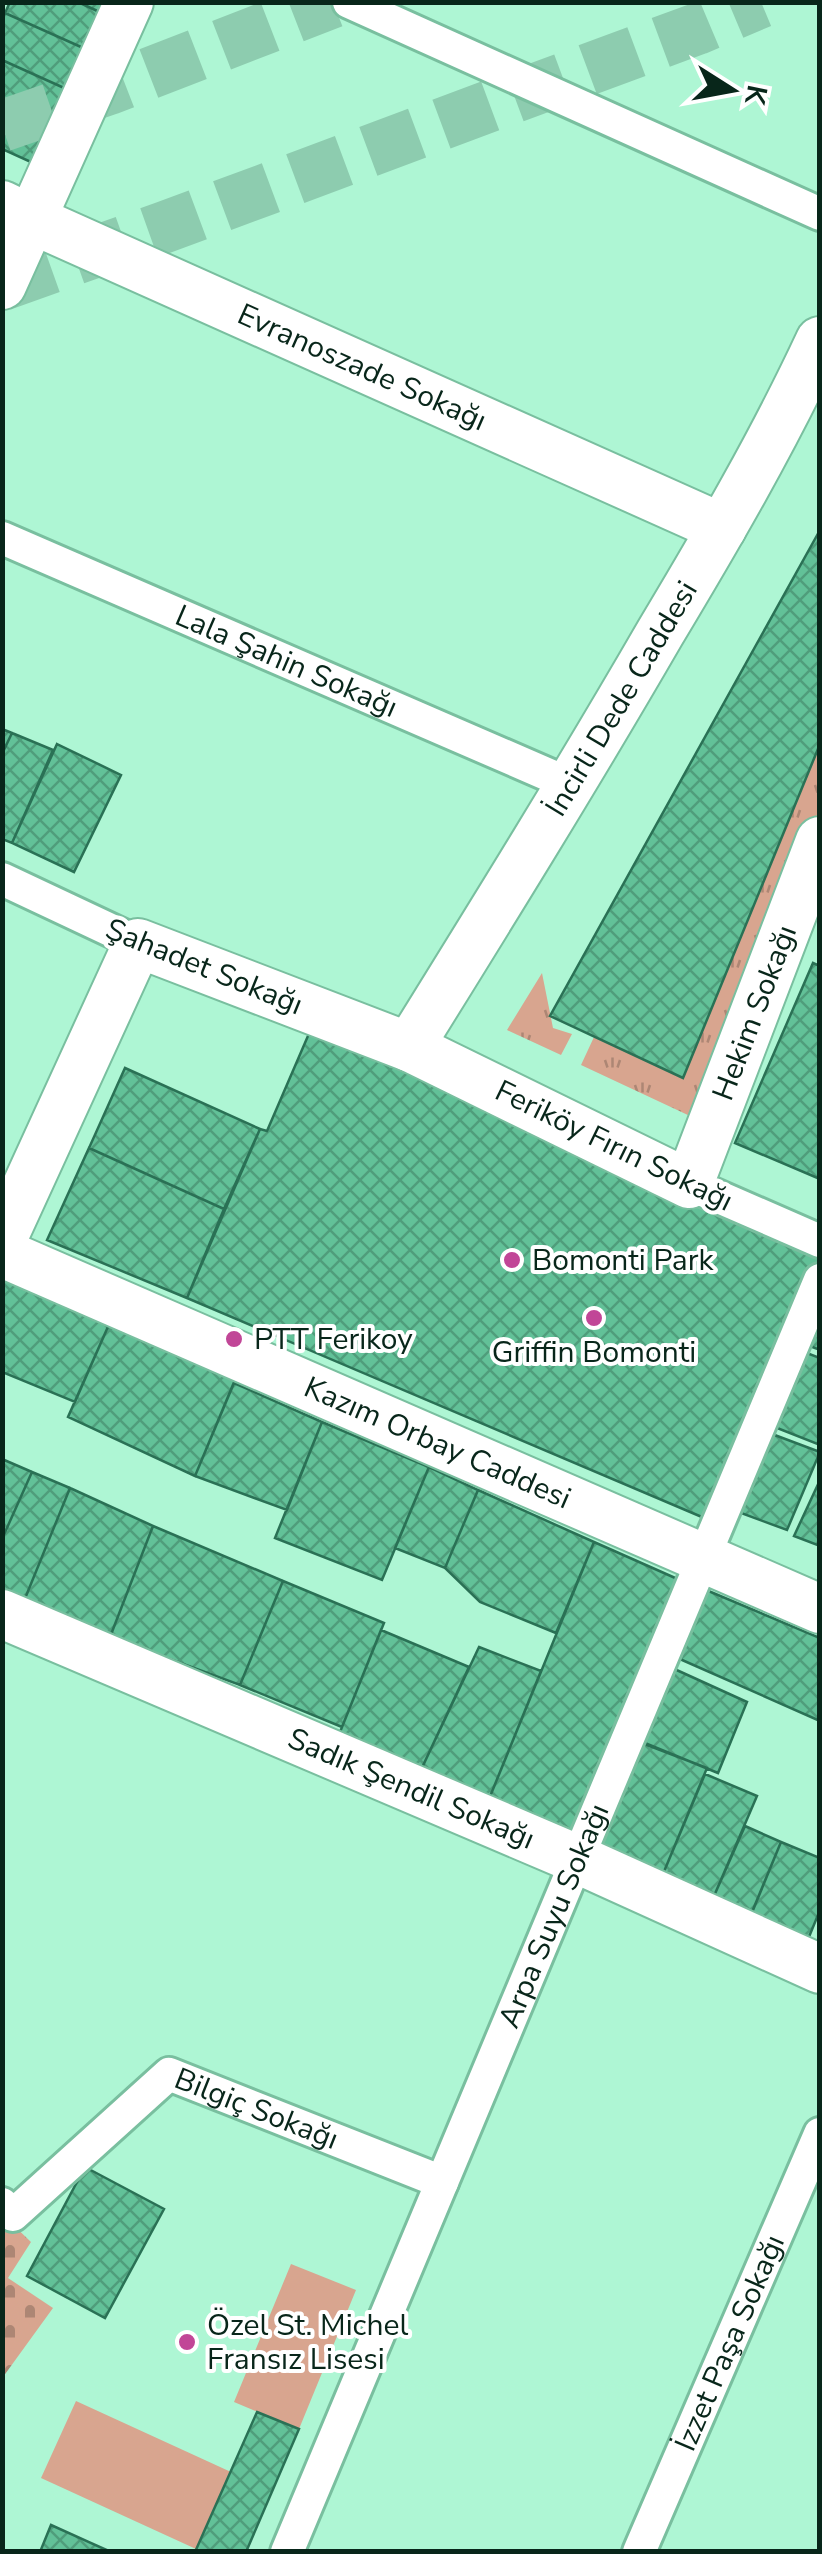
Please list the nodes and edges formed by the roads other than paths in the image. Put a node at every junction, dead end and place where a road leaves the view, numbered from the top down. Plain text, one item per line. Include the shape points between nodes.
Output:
1 (128, 2) edge
2 (349, 2) edge
3 (18, 212) edge
4 (820, 214) edge
5 (2, 285) edge
6 (820, 341) edge
7 (722, 528) junction
8 (2, 538) edge
9 (572, 784) junction
10 (814, 870) edge
11 (2, 879) edge
12 (138, 943) junction
13 (409, 1048) junction
14 (690, 1184) junction
15 (2, 1240) edge
16 (820, 1242) edge
17 (2, 1253) edge
18 (820, 1280) edge
19 (703, 1558) junction
20 (820, 1609) edge
21 (2, 1614) edge
22 (577, 1859) junction
23 (820, 1969) edge
24 (820, 2134) edge
25 (442, 2182) junction
26 (2, 2204) edge
27 (287, 2552) edge
28 (638, 2552) edge

1 - 3 street
2 - 4 street
3 - 5 street
3 - 7 street, Evranoszade Sokağı
6 - 7 street, İncirli Dede Caddesi
7 - 9 street, İncirli Dede Caddesi
8 - 9 street, Lala Şahin Sokağı
9 - 13 street, İncirli Dede Caddesi
10 - 14 street, Hekim Sokağı
11 - 12 street, Şahadet Sokağı
12 - 13 street, Şahadet Sokağı
12 - 15 street
13 - 14 street, Feriköy Fırın Sokağı
14 - 16 street, Feriköy Fırın Sokağı
17 - 19 street, Kazım Orbay Caddesi
18 - 19 street, Arpa Suyu Sokağı
19 - 20 street, Kazım Orbay Caddesi
19 - 22 street, Arpa Suyu Sokağı
21 - 22 street, Sadık Şendil Sokağı
22 - 23 street, Sadık Şendil Sokağı
22 - 25 street, Arpa Suyu Sokağı
24 - 28 street, İzzet Paşa Sokağı
25 - 26 street, Bilgiç Sokağı via 169,2074 13,2214
25 - 27 street, Arpa Suyu Sokağı

